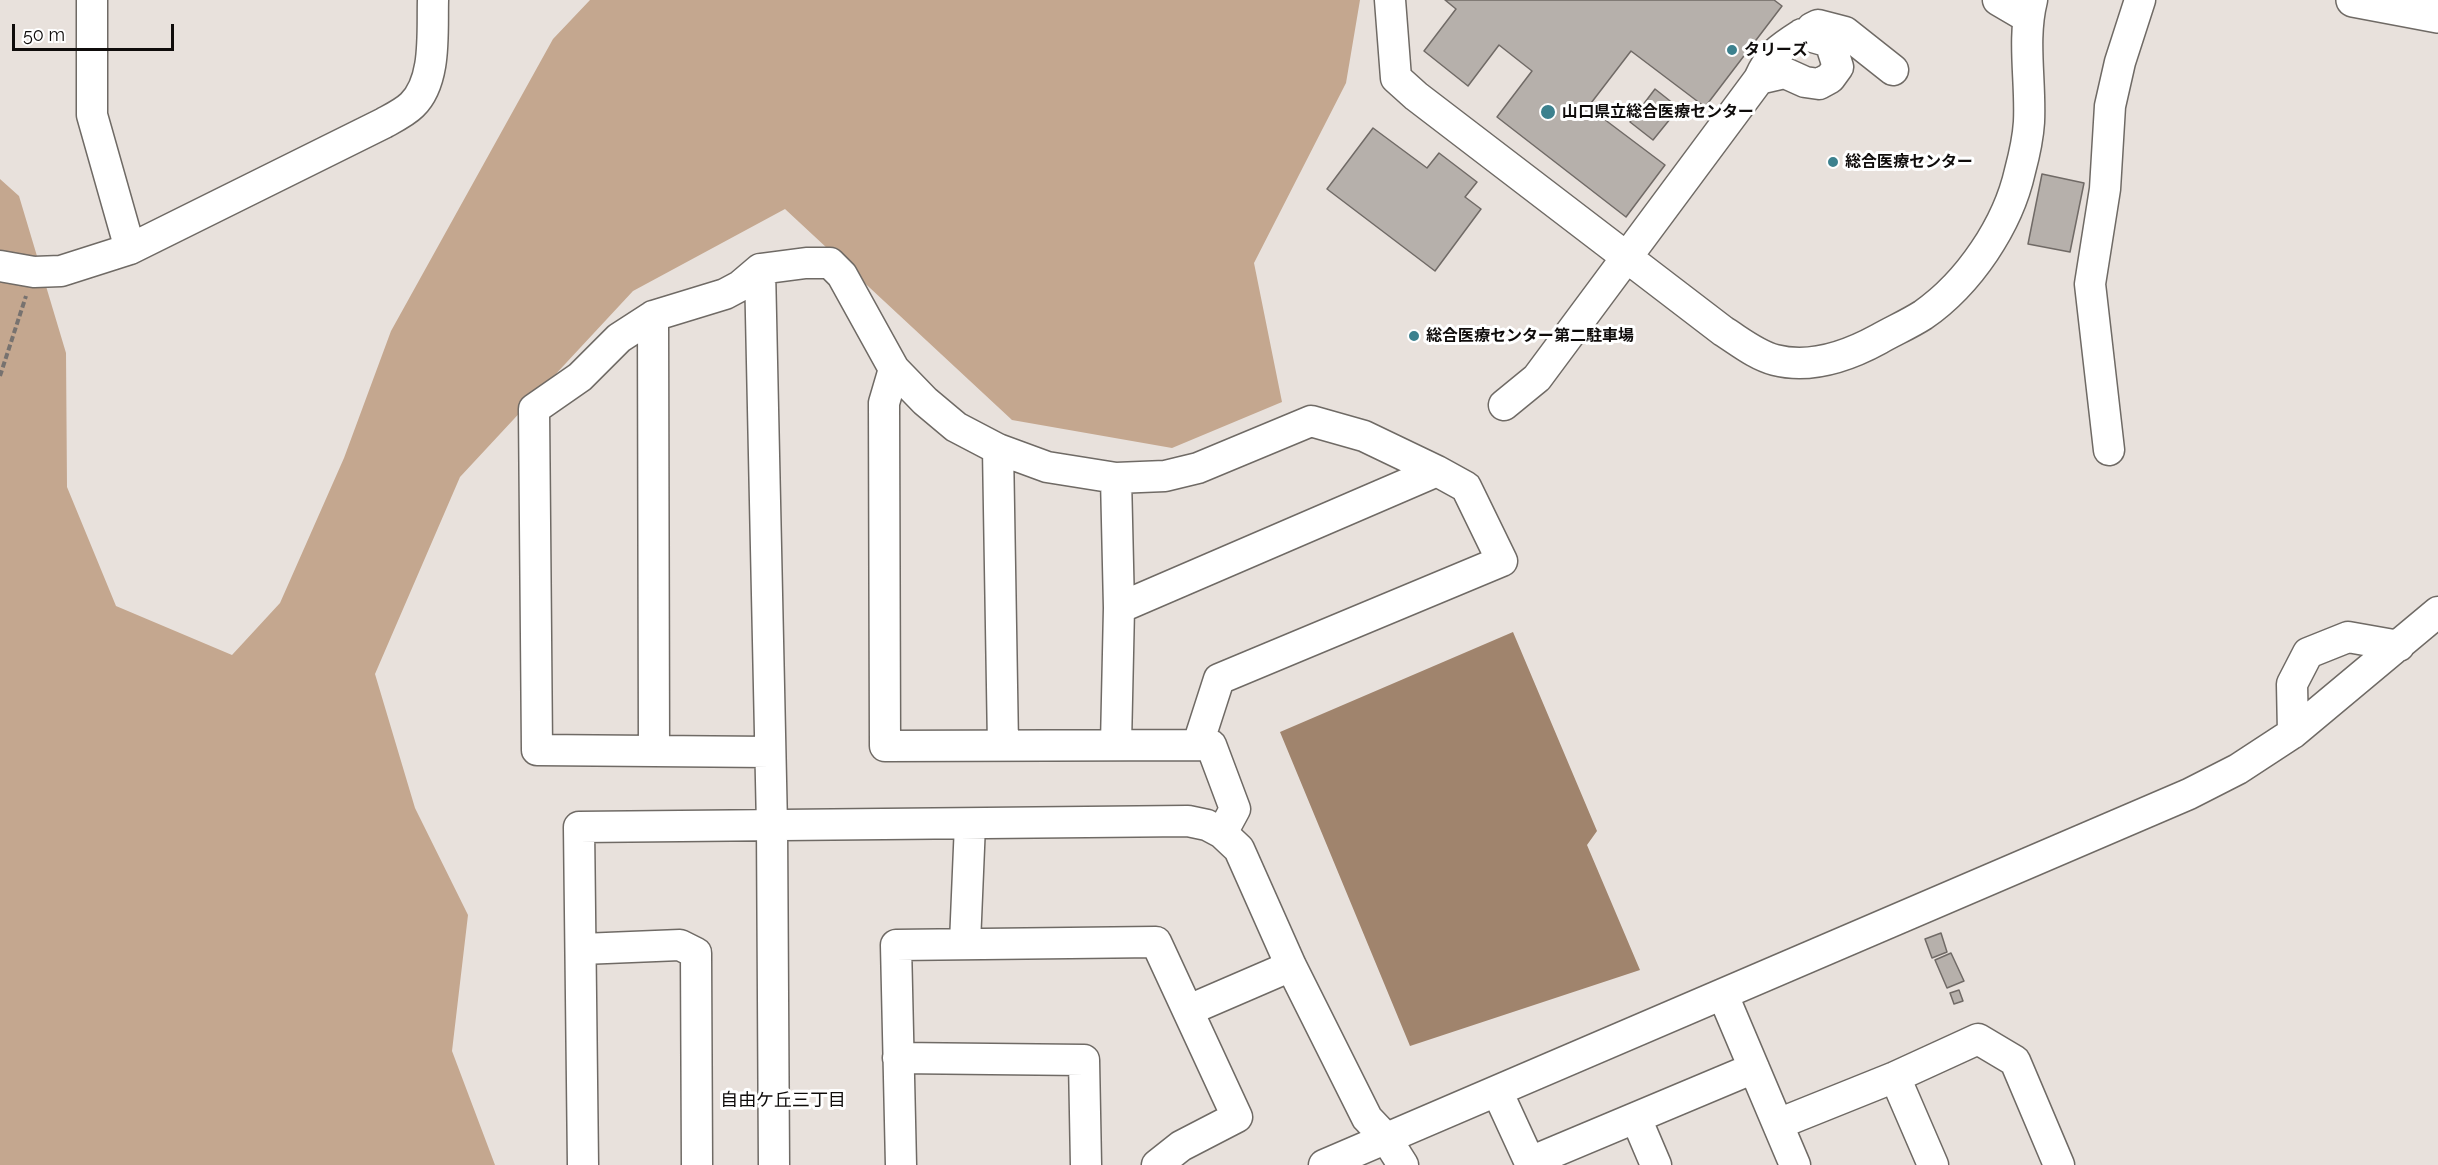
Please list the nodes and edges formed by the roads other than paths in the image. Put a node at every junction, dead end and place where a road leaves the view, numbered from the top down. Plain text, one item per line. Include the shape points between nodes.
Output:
1 (92, 0) edge
2 (433, 0) edge
3 (1390, 0) edge
4 (1998, 0) edge
5 (2140, 0) edge
6 (2353, 0) edge
7 (2023, 6) edge
8 (2438, 16) edge
9 (1802, 34) junction
10 (1893, 70) dead end
11 (1760, 79) junction
12 (130, 249) junction
13 (1628, 257) junction
14 (0, 266) edge
15 (760, 269) junction
16 (653, 316) junction
17 (894, 369) junction
18 (1504, 405) dead end
19 (998, 449) junction
20 (2109, 450) dead end
21 (1437, 471) junction
22 (1116, 478) junction
23 (1119, 608) junction
24 (2438, 612) edge
25 (2399, 646) junction
26 (2293, 733) junction
27 (1116, 744) junction
28 (1197, 744) junction
29 (1003, 745) junction
30 (654, 750) junction
31 (770, 752) junction
32 (970, 824) junction
33 (772, 826) junction
34 (1222, 833) junction
35 (965, 943) junction
36 (582, 949) junction
37 (1291, 966) junction
38 (1723, 995) junction
39 (1189, 1010) junction
40 (897, 1058) junction
41 (1754, 1068) junction
42 (1895, 1077) junction
43 (1497, 1091) junction
44 (1636, 1118) junction
45 (1778, 1124) junction
46 (1386, 1138) junction
47 (1530, 1164) edge
48 (583, 1165) edge
49 (697, 1165) edge
50 (774, 1165) edge
51 (901, 1165) edge
52 (1086, 1165) edge
53 (1157, 1165) edge
54 (1324, 1165) edge
55 (1403, 1165) edge
56 (1656, 1165) edge
57 (1795, 1165) edge
58 (1933, 1165) edge
59 (2059, 1165) edge

1 - 12 street via 92,115
2 - 12 street via 431,55 424,89 411,106
3 - 13 street via 1396,78
4 - 7 street
5 - 20 street via 2110,106 2105,189 2090,284
6 - 8 main road
7 - 13 street via 2029,123 2020,172 2000,222 1975,263 1923,315 1837,358 1803,363 1775,360 1723,331
9 - 10 street via 1818,25 1845,32
9 - 11 street via 1767,61
9 - 11 street via 1830,42 1838,67 1830,78 1819,84 1785,73
11 - 13 street
12 - 14 street via 61,271 34,273
13 - 18 street via 1537,378
15 - 16 street via 725,294
15 - 17 street via 830,263 842,275
15 - 31 street
16 - 30 street
16 - 30 street via 619,338 580,377 534,409 537,750
17 - 19 street via 956,427
17 - 29 street via 885,404 885,746
19 - 22 street via 1047,467
19 - 29 street
21 - 22 street via 1364,436 1311,421 1198,468 1165,476
21 - 23 street
21 - 28 street via 1466,487 1502,561 1219,679
22 - 23 street
23 - 27 street
24 - 25 street
25 - 26 street
25 - 26 street via 2348,637 2308,653 2292,684
26 - 38 street via 2238,769 2189,794
27 - 28 street
27 - 29 street
28 - 34 street via 1211,745 1235,809
30 - 31 street
31 - 33 street
32 - 33 street
32 - 34 street via 1188,821
32 - 35 street
33 - 36 street via 579,827
33 - 50 street
34 - 37 street via 1239,849
35 - 39 street via 1156,942
35 - 40 street via 896,945
36 - 48 street
36 - 49 street via 680,945 696,953
37 - 39 street
37 - 46 street via 1367,1118
38 - 41 street
38 - 43 street
39 - 53 street via 1237,1118 1181,1146
40 - 51 street
40 - 52 street via 1084,1060
41 - 44 street
41 - 45 street
42 - 45 street
42 - 58 street
42 - 59 street via 1978,1039 2015,1061
43 - 46 street
43 - 47 street
44 - 47 street
44 - 56 street
45 - 57 street
46 - 54 street
46 - 55 street

